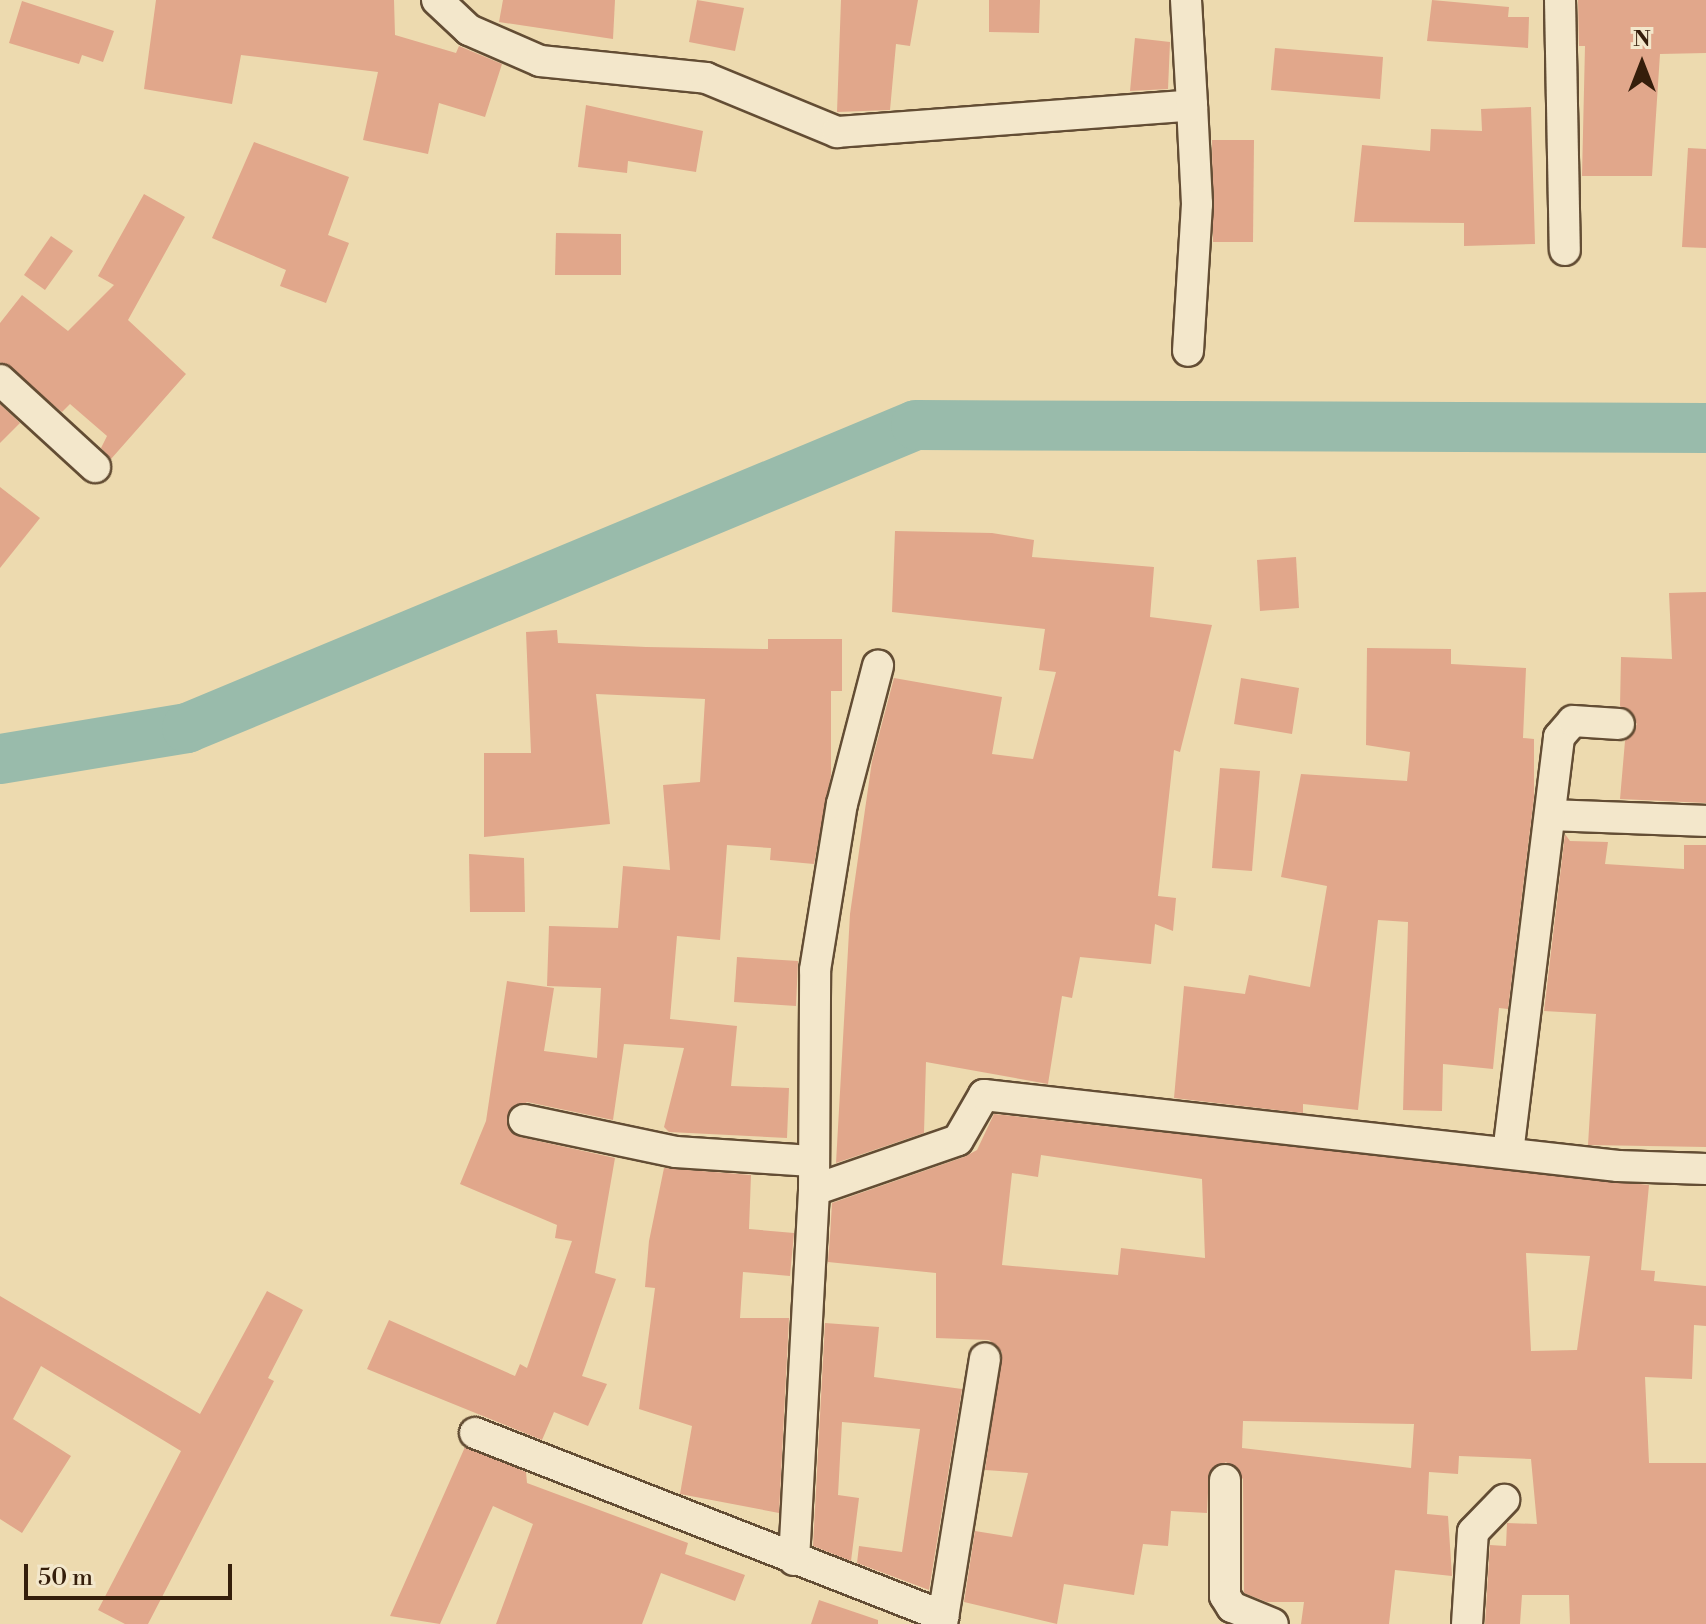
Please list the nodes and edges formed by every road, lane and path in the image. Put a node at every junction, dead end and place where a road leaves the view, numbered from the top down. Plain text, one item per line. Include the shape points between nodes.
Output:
1 (437, 0) edge
2 (1186, 0) edge
3 (1560, 0) edge
4 (1192, 105) junction
5 (1565, 250) dead end
6 (1188, 351) dead end
7 (0, 380) edge
8 (95, 467) dead end
9 (878, 666) dead end
10 (1619, 724) dead end
11 (1551, 815) junction
12 (1706, 821) edge
13 (524, 1120) dead end
14 (1508, 1153) junction
15 (1706, 1169) edge
16 (813, 1176) junction
17 (985, 1358) dead end
18 (475, 1433) dead end
19 (1225, 1480) dead end
20 (1504, 1500) dead end
21 (794, 1560) junction
22 (942, 1620) edge
23 (1273, 1624) edge
24 (1467, 1624) edge

1 - 4 street via 469,30 540,61 706,78 837,132
2 - 4 street
3 - 5 street
4 - 6 street via 1197,204
7 - 8 street
9 - 16 street via 842,804 815,970
10 - 11 street via 1562,725
11 - 12 street
11 - 14 street
13 - 16 street
14 - 15 street
14 - 16 street via 984,1095 958,1140
16 - 21 street
17 - 22 street
18 - 21 street
19 - 23 street via 1225,1596 1232,1607
20 - 24 street via 1473,1532
21 - 22 street

